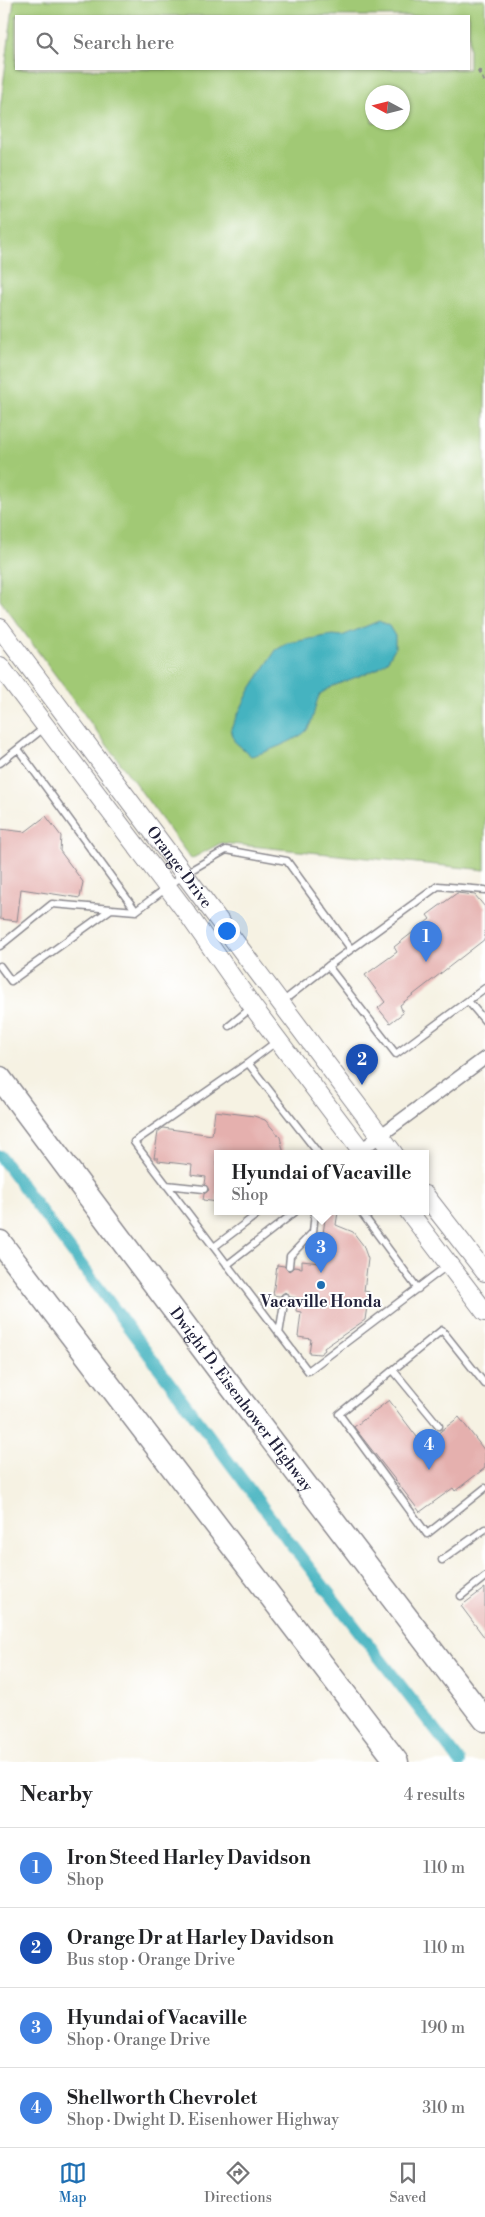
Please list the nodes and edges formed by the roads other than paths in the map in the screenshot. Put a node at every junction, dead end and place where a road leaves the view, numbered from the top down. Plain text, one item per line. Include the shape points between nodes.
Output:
1 (0, 628) edge
2 (8, 664) edge
3 (46, 726) junction
4 (18, 749) junction
5 (0, 763) edge
6 (186, 873) junction
7 (167, 887) junction
8 (485, 890) edge
9 (112, 909) junction
10 (136, 911) junction
11 (0, 946) edge
12 (351, 949) junction
13 (0, 966) edge
14 (328, 966) junction
15 (485, 988) edge
16 (468, 1001) junction
17 (280, 1003) junction
18 (253, 1007) junction
19 (485, 1021) edge
20 (229, 1026) dead end
21 (278, 1040) junction
22 (485, 1058) edge
23 (248, 1063) junction
24 (0, 1078) edge
25 (381, 1136) junction
26 (316, 1150) edge
27 (358, 1150) edge
28 (364, 1150) edge
29 (391, 1150) edge
30 (166, 1185) junction
31 (204, 1189) dead end
32 (429, 1200) edge
33 (256, 1215) edge
34 (290, 1215) edge
35 (315, 1215) edge
36 (363, 1215) edge
37 (411, 1215) edge
38 (0, 1242) edge
39 (214, 1247) junction
40 (449, 1264) junction
41 (227, 1265) junction
42 (289, 1266) dead end
43 (485, 1272) edge
44 (418, 1289) junction
45 (285, 1297) dead end
46 (485, 1312) edge
47 (280, 1334) junction
48 (393, 1370) junction
49 (485, 1384) edge
50 (439, 1426) dead end
51 (485, 1488) edge
52 (485, 1530) edge
53 (442, 1560) dead end
54 (485, 1577) edge
55 (461, 1596) dead end
56 (485, 1720) edge
57 (397, 1762) edge

1 - 2 street, Orange Drive
2 - 3 street, Orange Drive
2 - 6 street, Orange Drive
3 - 4 lane
3 - 7 street, Orange Drive
4 - 5 lane
4 - 10 lane
6 - 7 lane
6 - 12 lane via 226,850 288,861
6 - 17 street, Orange Drive
7 - 10 lane
7 - 18 street, Orange Drive
8 - 12 lane via 438,886
9 - 10 lane
9 - 11 lane via 52,904
9 - 13 lane via 12,981
12 - 14 lane
14 - 16 lane via 396,1054
14 - 17 lane
15 - 16 lane
16 - 19 lane
17 - 25 street, Orange Drive
18 - 20 lane
18 - 21 street, Orange Drive
21 - 23 lane
21 - 27 street, Orange Drive
22 - 25 street
23 - 26 lane
23 - 30 lane via 134,1142
24 - 56 highway, Dwight D. Eisenhower Highway
25 - 28 street
25 - 29 street, Orange Drive
30 - 31 lane
30 - 39 lane
32 - 43 street
33 - 39 lane
34 - 41 lane
35 - 42 lane via 313,1232 290,1256
36 - 44 lane
37 - 40 street
38 - 57 highway
39 - 41 lane
40 - 44 lane
40 - 46 street
41 - 47 lane
44 - 47 lane via 308,1370
45 - 47 lane
48 - 49 lane via 442,1330
48 - 50 lane
48 - 51 lane via 339,1414 427,1534
52 - 53 lane
54 - 55 lane

